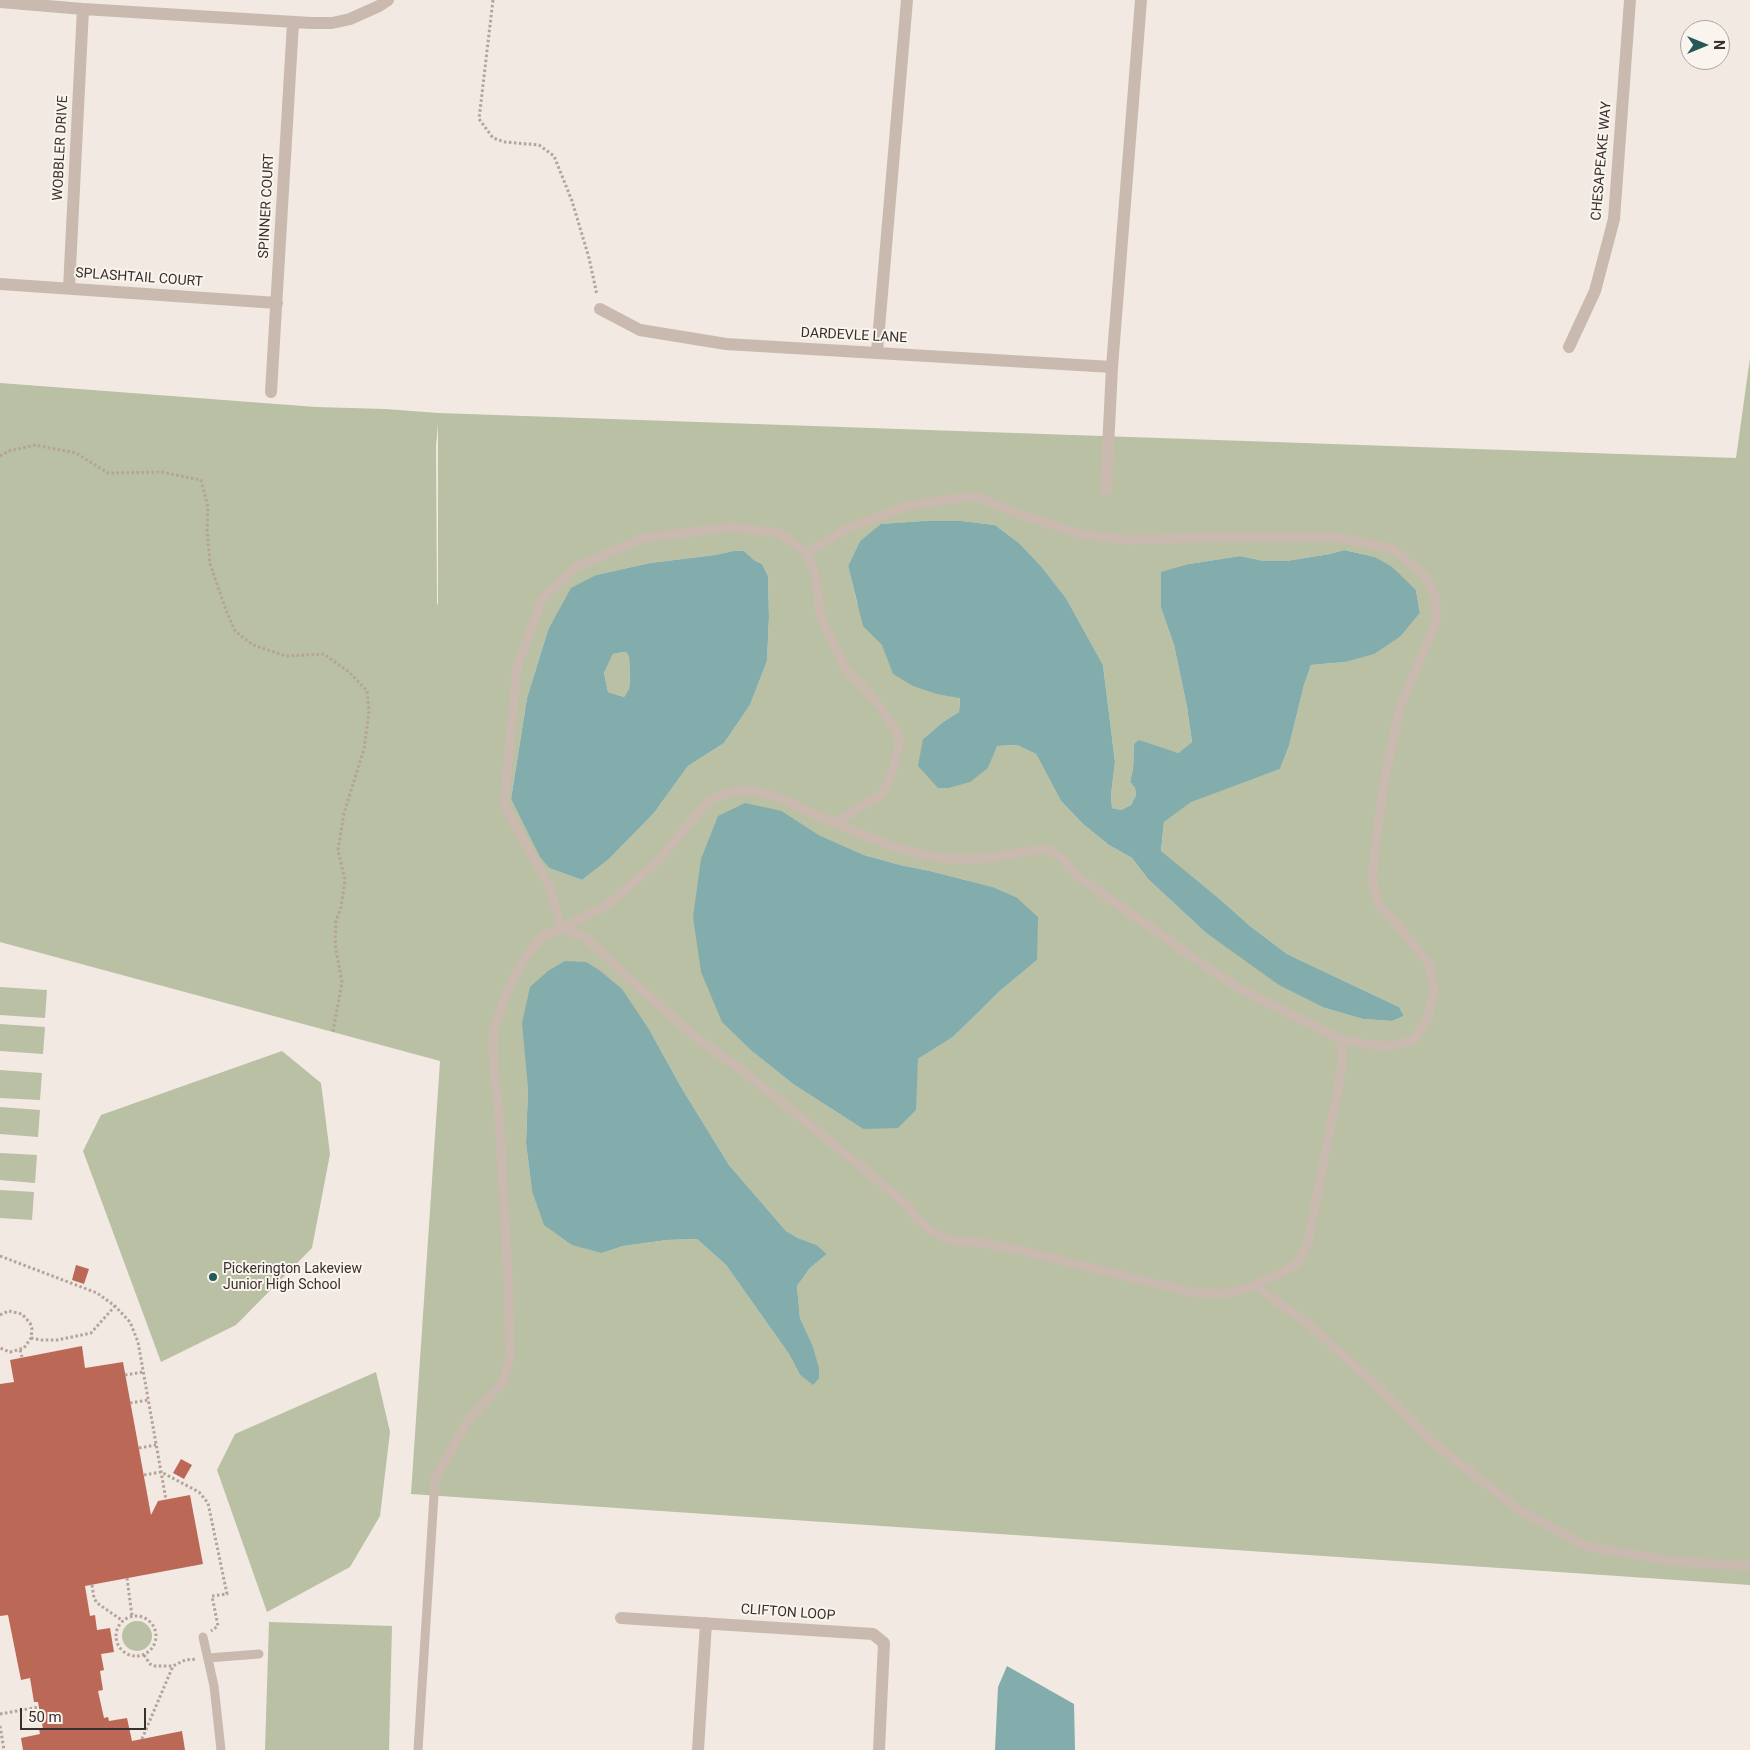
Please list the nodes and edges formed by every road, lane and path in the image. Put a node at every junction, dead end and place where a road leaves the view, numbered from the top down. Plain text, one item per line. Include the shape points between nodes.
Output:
1 (388, 0) edge
2 (493, 0) edge
3 (906, 0) edge
4 (1141, 0) edge
5 (1630, 0) edge
6 (0, 2) edge
7 (83, 9) junction
8 (293, 23) junction
9 (0, 284) edge
10 (68, 288) junction
11 (277, 303) junction
12 (600, 309) joint
13 (1569, 347) dead end
14 (877, 352) junction
15 (1112, 367) junction
16 (271, 392) dead end
17 (0, 456) edge
18 (1106, 489) dead end
19 (807, 553) junction
20 (836, 822) junction
21 (562, 929) junction
22 (333, 1032) dead end
23 (1340, 1039) junction
24 (0, 1256) edge
25 (1255, 1285) junction
26 (115, 1306) junction
27 (0, 1315) edge
28 (31, 1338) junction
29 (0, 1348) edge
30 (20, 1350) junction
31 (22, 1358) dead end
32 (143, 1372) junction
33 (125, 1375) dead end
34 (148, 1400) junction
35 (130, 1403) dead end
36 (156, 1445) junction
37 (139, 1448) dead end
38 (161, 1472) junction
39 (144, 1475) dead end
40 (166, 1500) dead end
41 (1750, 1566) edge
42 (127, 1578) dead end
43 (92, 1585) dead end
44 (132, 1616) junction
45 (621, 1618) dead end
46 (123, 1621) junction
47 (706, 1623) junction
48 (203, 1637) joint
49 (259, 1654) dead end
50 (144, 1655) junction
51 (208, 1658) junction
52 (173, 1666) junction
53 (39, 1707) dead end
54 (0, 1714) edge
55 (0, 1726) edge
56 (142, 1739) dead end
57 (4, 1750) edge
58 (221, 1750) edge
59 (418, 1750) edge
60 (698, 1750) edge
61 (879, 1750) edge

1 - 8 street via 350,19 332,23
2 - 12 path via 479,119 493,138 539,145 554,156 586,248
3 - 14 street
4 - 15 street
5 - 13 street, CHESAPEAKE WAY via 1614,219 1595,291
6 - 7 street
7 - 8 street
7 - 10 street, WOBBLER DRIVE
8 - 11 street, SPINNER COURT
9 - 10 street, SPLASHTAIL COURT
10 - 11 street, SPLASHTAIL COURT
11 - 16 street, SPINNER COURT
12 - 14 street, DARDEVLE LANE via 640,330 726,344
14 - 15 street, DARDEVLE LANE
15 - 18 street
17 - 22 path via 36,445 76,453 108,473 162,472 201,480 208,507 210,564 235,631 253,645 286,656 324,654 349,672 367,691 369,711 364,749 344,813 338,850 345,880 336,921 335,944 342,982
19 - 20 lane via 815,576 821,618 846,669 879,705 900,737 894,770 882,794
19 - 21 lane via 778,533 732,527 643,538 574,568 542,599 517,667 504,805 550,887
19 - 23 lane via 846,529 910,505 975,496 1080,534 1129,540 1335,536 1393,549 1425,576 1436,597 1436,623 1400,707 1384,782 1372,880 1378,904 1429,964 1434,989 1428,1018 1414,1040 1391,1046
20 - 21 lane via 781,798 754,791 721,795 707,802 660,859 635,882 603,907
20 - 23 lane via 894,847 950,859 981,859 1050,850 1061,857 1077,876 1244,992
21 - 25 lane via 583,936 700,1040 864,1169 937,1234 950,1240 1015,1249 1196,1293 1228,1294
21 - 59 lane via 542,936 519,967 493,1032 510,1356 504,1381 468,1420 435,1480
23 - 25 lane via 1342,1064 1307,1246 1297,1263
24 - 26 path via 97,1293
25 - 41 lane via 1312,1327 1431,1441 1518,1509 1585,1546 1671,1561
26 - 28 path via 91,1333 57,1340
26 - 32 path via 134,1331
27 - 28 path via 9,1311 22,1314 30,1323
28 - 30 path
29 - 30 path via 10,1352
30 - 31 path
32 - 33 path
32 - 34 path
34 - 35 path
34 - 36 path
36 - 37 path
36 - 38 path
38 - 39 path
38 - 40 path
38 - 48 path via 199,1492 211,1512 227,1594 212,1596 218,1626
42 - 44 path
43 - 46 path via 97,1603
44 - 46 path
44 - 50 path via 145,1617 155,1627 154,1647
45 - 47 street
46 - 50 path via 116,1630 121,1649 132,1656
47 - 60 street
47 - 61 street, CLIFTON LOOP via 873,1634 884,1643
48 - 51 lane
49 - 51 lane
50 - 52 path via 155,1666
51 - 52 path via 185,1660
51 - 58 lane
52 - 56 path
53 - 54 path
55 - 57 path

